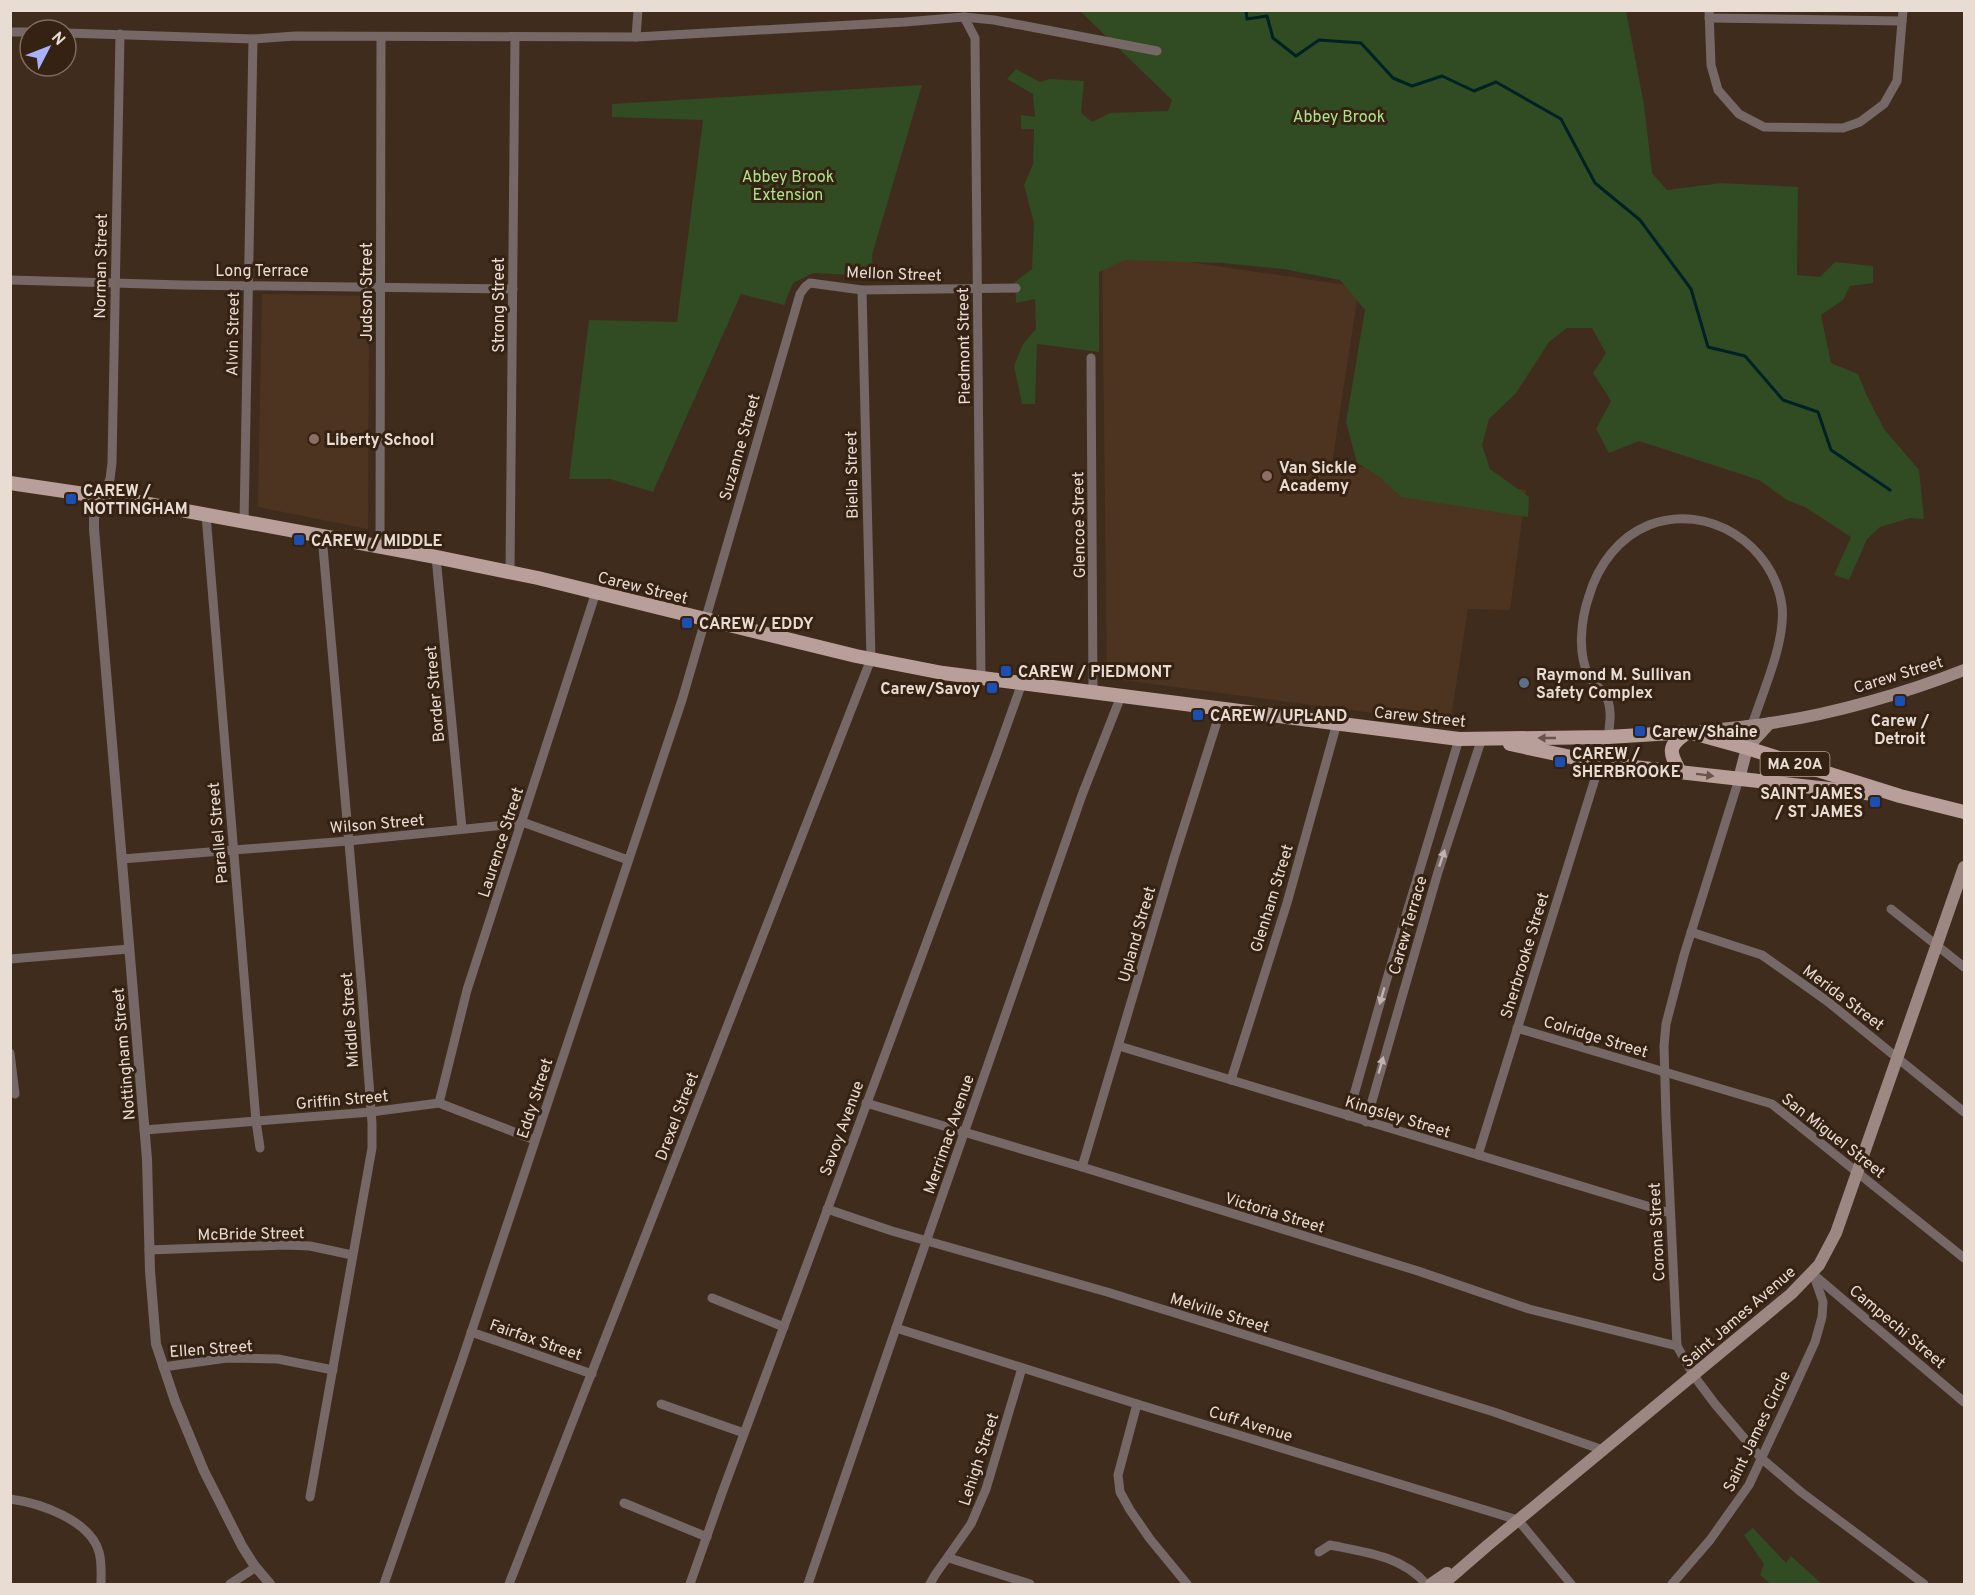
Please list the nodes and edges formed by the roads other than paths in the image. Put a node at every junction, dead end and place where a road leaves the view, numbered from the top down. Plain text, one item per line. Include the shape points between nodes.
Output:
1 (638, 10) edge
2 (1903, 10) edge
3 (1709, 14) edge
4 (964, 17) junction
5 (1902, 21) junction
6 (78, 33) edge
7 (120, 34) junction
8 (381, 37) junction
9 (515, 37) junction
10 (636, 37) junction
11 (253, 39) junction
12 (1157, 51) dead end
13 (10, 280) edge
14 (115, 283) junction
15 (248, 285) junction
16 (381, 286) junction
17 (807, 286) joint
18 (1016, 288) dead end
19 (513, 289) junction
20 (977, 289) junction
21 (862, 290) junction
22 (1091, 358) dead end
23 (10, 483) edge
24 (102, 497) junction
25 (206, 515) junction
26 (243, 522) junction
27 (321, 536) junction
28 (380, 546) junction
29 (436, 557) junction
30 (510, 572) junction
31 (596, 592) junction
32 (704, 619) junction
33 (871, 659) junction
34 (1965, 670) edge
35 (981, 678) junction
36 (1022, 683) junction
37 (1093, 692) junction
38 (1121, 696) junction
39 (1221, 709) junction
40 (1337, 723) junction
41 (1770, 723) junction
42 (1752, 725) junction
43 (1689, 732) junction
44 (1482, 738) junction
45 (1608, 738) junction
46 (1459, 739) junction
47 (1747, 748) junction
48 (1599, 763) junction
49 (1680, 772) junction
50 (1739, 779) junction
51 (1900, 796) junction
52 (1965, 812) edge
53 (522, 823) junction
54 (462, 829) junction
55 (348, 841) junction
56 (233, 850) junction
57 (122, 859) junction
58 (628, 860) junction
59 (1965, 867) edge
60 (1891, 909) dead end
61 (1691, 932) junction
62 (1936, 944) junction
63 (129, 949) junction
64 (10, 959) edge
65 (1965, 967) edge
66 (1517, 1028) junction
67 (1119, 1046) junction
68 (10, 1053) edge
69 (1897, 1057) junction
70 (11, 1065) edge
71 (1665, 1072) junction
72 (1231, 1080) junction
73 (15, 1094) dead end
74 (439, 1103) junction
75 (866, 1103) junction
76 (371, 1112) junction
77 (1965, 1112) edge
78 (1348, 1116) junction
79 (256, 1121) junction
80 (1366, 1122) junction
81 (144, 1130) junction
82 (964, 1134) junction
83 (535, 1140) junction
84 (260, 1148) dead end
85 (1478, 1155) junction
86 (1082, 1167) junction
87 (1857, 1171) junction
88 (827, 1209) junction
89 (1670, 1213) junction
90 (927, 1240) junction
91 (149, 1250) junction
92 (352, 1255) junction
93 (1965, 1258) edge
94 (1812, 1273) junction
95 (712, 1298) dead end
96 (784, 1327) junction
97 (896, 1328) junction
98 (471, 1332) junction
99 (1677, 1346) junction
100 (163, 1366) junction
101 (1022, 1368) junction
102 (333, 1370) junction
103 (591, 1374) junction
104 (1694, 1376) junction
105 (1965, 1402) edge
106 (661, 1404) dead end
107 (1137, 1404) junction
108 (744, 1433) junction
109 (1603, 1450) junction
110 (1761, 1458) junction
111 (310, 1497) dead end
112 (10, 1499) edge
113 (624, 1503) dead end
114 (1518, 1520) junction
115 (707, 1537) junction
116 (1488, 1545) junction
117 (1319, 1552) dead end
118 (949, 1558) junction
119 (256, 1568) junction
120 (101, 1584) edge
121 (230, 1584) edge
122 (270, 1584) edge
123 (384, 1584) edge
124 (509, 1584) edge
125 (690, 1584) edge
126 (808, 1584) edge
127 (930, 1584) edge
128 (1030, 1584) edge
129 (1186, 1584) edge
130 (1429, 1584) edge
131 (1443, 1584) edge
132 (1571, 1584) edge
133 (1672, 1584) edge
134 (1924, 1584) edge

1 - 10 street
2 - 5 street
3 - 5 street
3 - 5 street via 1711,65 1718,90 1739,114 1764,127 1843,128 1860,122 1884,104 1897,81
4 - 10 street
4 - 12 street
4 - 20 street, Piedmont Street via 975,38
6 - 7 street
7 - 11 street
7 - 14 street, Norman Street
8 - 9 street
8 - 11 street
8 - 16 street, Judson Street
9 - 10 street
9 - 19 street, Strong Street
11 - 15 street, Alvin Street
13 - 14 street, Long Terrace
14 - 15 street, Long Terrace
14 - 24 street, Norman Street via 112,463
15 - 16 street, Long Terrace
15 - 26 street, Alvin Street
16 - 19 street, Long Terrace
16 - 28 street, Judson Street
17 - 21 street, Mellon Street via 810,283
17 - 32 street, Suzanne Street via 800,294
18 - 20 street, Mellon Street
19 - 30 street, Strong Street
20 - 21 street, Mellon Street
20 - 35 street, Piedmont Street
21 - 33 street, Biella Street
22 - 37 street, Glencoe Street
23 - 24 main road, Carew Street / MA 20A
24 - 25 main road, Carew Street / MA 20A
24 - 57 street, Nottingham Street via 94,529
25 - 26 main road, Carew Street / MA 20A
25 - 56 street, Parallel Street
26 - 27 main road, Carew Street / MA 20A
27 - 28 main road, Carew Street / MA 20A
27 - 55 street, Middle Street
28 - 29 main road, Carew Street / MA 20A
29 - 30 main road, Carew Street / MA 20A
29 - 54 street, Border Street
30 - 31 main road, Carew Street / MA 20A
31 - 32 main road, Carew Street / MA 20A
31 - 53 street, Laurence Street
32 - 33 main road, Carew Street / MA 20A
32 - 58 street, Eddy Street via 682,700
33 - 35 main road, Carew Street / MA 20A
33 - 103 street, Drexel Street
34 - 41 main road, Carew Street via 1888,696
35 - 36 main road, Carew Street / MA 20A
36 - 37 main road, Carew Street / MA 20A
36 - 75 street, Savoy Avenue
37 - 38 main road, Carew Street / MA 20A
38 - 39 main road, Carew Street / MA 20A
38 - 82 street, Merrimac Avenue via 1082,795
39 - 40 main road, Carew Street / MA 20A
39 - 67 street, Upland Street
40 - 46 main road, Carew Street / MA 20A
40 - 72 street, Glenham Street via 1287,903
41 - 42 main road, Carew Street
41 - 47 main road
42 - 43 main road, Carew Street
42 - 45 street via 1780,640 1783,619 1776,582 1762,558 1742,538 1717,525 1678,519 1649,525 1620,543 1604,562 1590,592 1583,625 1583,661 1589,677 1605,695 1611,718
43 - 45 main road, Carew Street / MA 20A
43 - 47 main road, MA 20A
43 - 49 main road via 1671,747
45 -> 44 main road, Carew Street / MA 20A
44 - 46 main road, Carew Street / MA 20A
44 - 48 main road, Carew Street / MA 20A
80 -> 44 street, Carew Terrace via 1438,872
45 - 48 street
46 -> 78 street, Carew Terrace
47 - 50 main road
47 - 51 main road, MA 20A
48 - 49 main road, Carew Street / MA 20A
48 - 66 street, Sherbrooke Street
49 -> 50 main road, Carew Street / MA 20A
50 - 51 main road, MA 20A
50 - 61 street, Corona Street
51 - 52 main road, MA 20A
53 - 54 street, Wilson Street
53 - 58 street, Wilson Street
53 - 74 street, Laurence Street via 467,990
54 - 55 street, Wilson Street
55 - 56 street, Wilson Street
55 - 76 street, Middle Street
56 - 57 street, Wilson Street
56 - 79 street, Parallel Street
57 - 63 street, Nottingham Street
58 - 83 street, Eddy Street
59 - 62 main road, Saint James Avenue
60 - 62 street
61 - 69 street, Merida Street via 1762,956
61 - 71 street, Corona Street via 1666,1024
62 - 65 street
62 - 69 main road, Saint James Avenue
63 - 64 street
63 - 81 street, Nottingham Street
66 - 71 street, Colridge Street
66 - 85 street, Sherbrooke Street
67 - 72 street, Kingsley Street
67 - 86 street, Upland Street
68 - 70 street
69 - 77 street, Merida Street
69 - 87 main road, Saint James Avenue
70 - 73 street
71 - 87 street, San Miguel Street via 1772,1104
71 - 89 street, Corona Street
72 - 78 street, Kingsley Street
74 - 76 street, Griffin Street
74 - 83 street, Griffin Street
75 - 82 street, Victoria Street
75 - 88 street, Savoy Avenue
76 - 79 street, Griffin Street
76 - 92 street, Middle Street via 372,1148
78 - 80 street, Kingsley Street
79 - 81 street, Griffin Street
79 - 84 street, Parallel Street
80 - 85 street, Kingsley Street
81 - 91 street, Nottingham Street
82 - 86 street, Victoria Street
82 - 90 street, Merrimac Avenue
83 - 98 street, Eddy Street
85 - 89 street, Kingsley Street
86 - 99 street, Victoria Street via 1418,1270 1529,1309
87 - 93 street, San Miguel Street
87 - 94 main road, Saint James Avenue via 1836,1233
88 - 90 street, Melville Street
88 - 96 street, Savoy Avenue
89 - 99 street, Corona Street
90 - 97 street, Merrimac Avenue
90 - 109 street, Melville Street via 1494,1412
91 - 92 street, McBride Street via 285,1245
91 - 100 street, Nottingham Street via 153,1320
92 - 102 street, Middle Street
94 - 104 main road, Saint James Avenue
94 - 105 street, Campechi Street
94 - 110 street, Saint James Circle via 1823,1302 1822,1317 1815,1342
95 - 96 street
96 - 108 street, Savoy Avenue
97 - 101 street, Cuff Avenue
97 - 126 street, Merrimac Avenue
98 - 103 street, Fairfax Street
98 - 123 street, Eddy Street
99 - 104 street, Corona Street
100 - 102 street, Ellen Street via 237,1358 278,1359
100 - 119 street, Nottingham Street via 204,1471
101 - 107 street, Cuff Avenue
101 - 118 street, Lehigh Street via 986,1489 971,1524
102 - 111 street, Middle Street
103 - 124 street, Drexel Street
104 - 109 main road, Saint James Avenue
104 - 110 street, Corona Street
106 - 108 street
107 - 114 street, Cuff Avenue
107 - 129 street via 1118,1476 1120,1492 1150,1539
108 - 115 street, Savoy Avenue
109 - 114 main road, Saint James Avenue
110 - 133 street, Saint James Circle via 1731,1514
110 - 134 street, Corona Street
112 - 120 street via 50,1510 84,1529 99,1552
113 - 115 street
114 - 116 main road, Saint James Avenue
114 - 132 street
115 - 125 street, Savoy Avenue
116 - 130 main road, Saint James Avenue
116 - 131 main road, Saint James Avenue
117 - 130 street via 1330,1545 1395,1560
118 - 127 street, Lehigh Street
118 - 128 street
119 - 121 street
119 - 122 street, Nottingham Street

